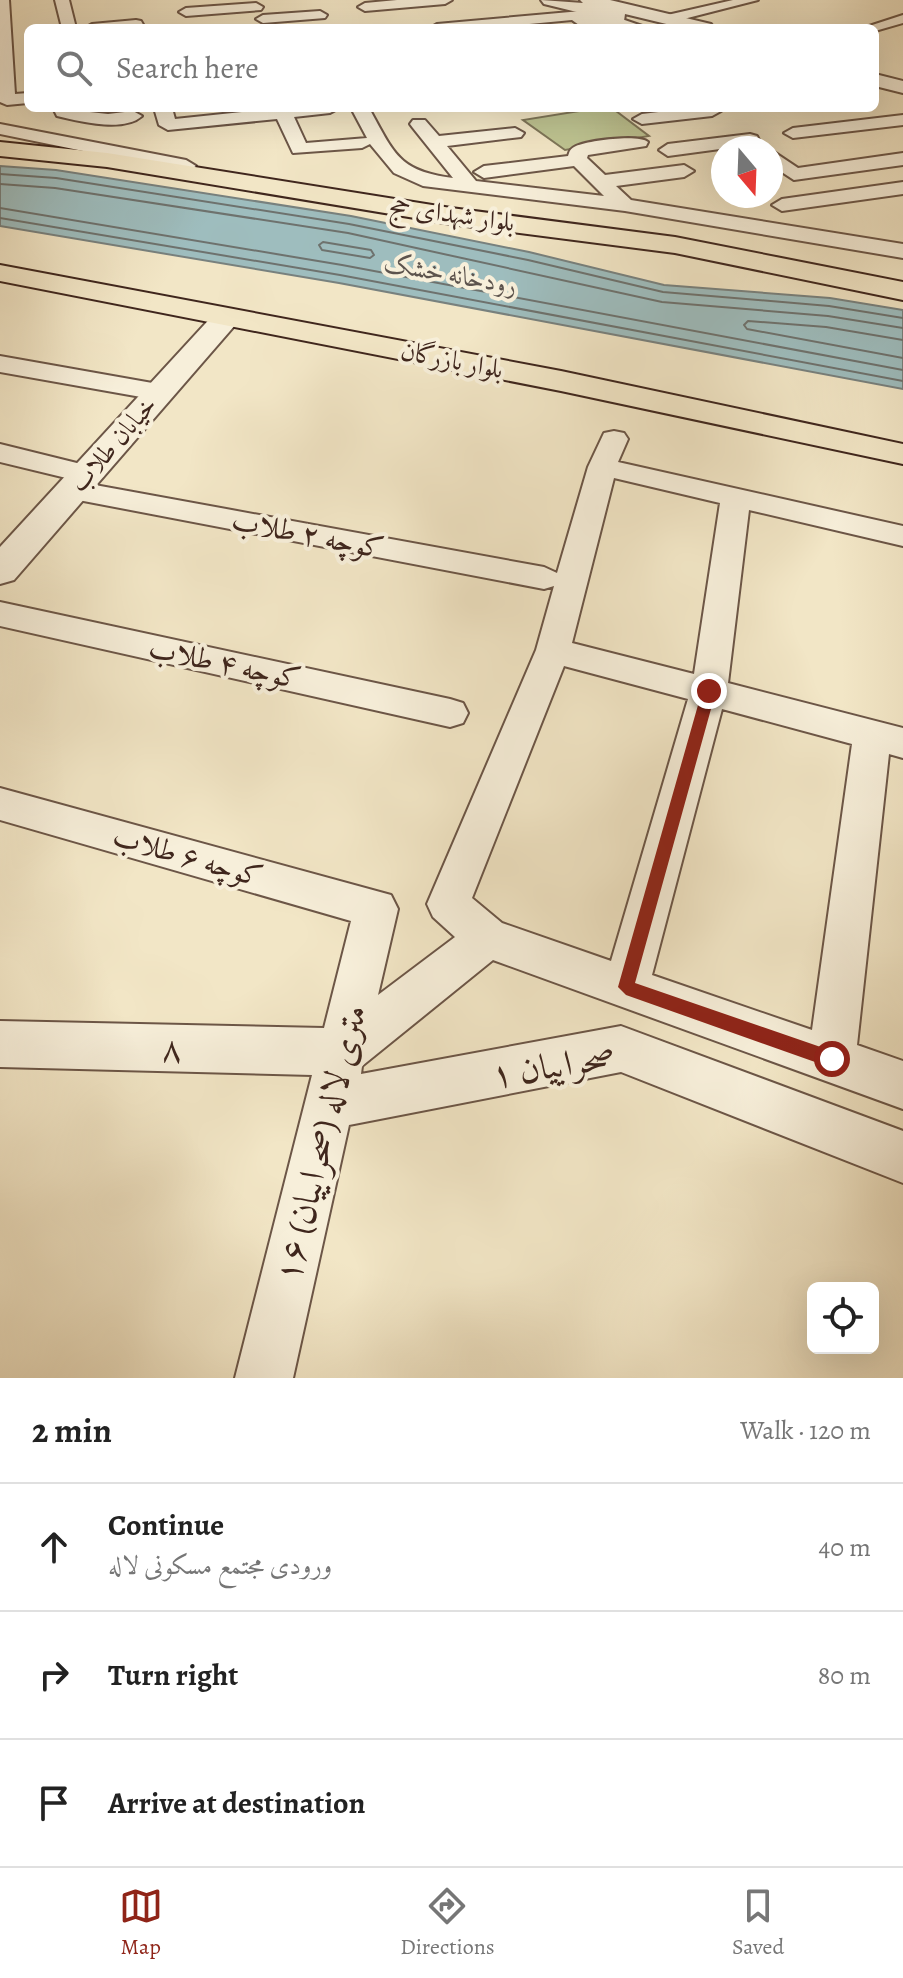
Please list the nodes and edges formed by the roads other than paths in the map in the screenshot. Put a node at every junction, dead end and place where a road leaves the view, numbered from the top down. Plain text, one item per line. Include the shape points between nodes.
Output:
1 (2, 0) edge
2 (62, 0) edge
3 (445, 0) edge
4 (550, 0) edge
5 (589, 0) edge
6 (751, 0) edge
7 (423, 1) edge
8 (365, 7) dead end
9 (482, 8) dead end
10 (186, 12) dead end
11 (604, 13) junction
12 (260, 14) edge
13 (320, 15) dead end
14 (903, 19) edge
15 (68, 24) edge
16 (497, 24) edge
17 (507, 24) edge
18 (516, 24) edge
19 (626, 24) edge
20 (666, 24) edge
21 (879, 26) edge
22 (6, 36) edge
23 (7, 55) edge
24 (879, 70) edge
25 (24, 74) edge
26 (903, 76) edge
27 (3, 77) edge
28 (879, 81) edge
29 (903, 87) edge
30 (24, 98) edge
31 (63, 112) edge
32 (164, 112) edge
33 (292, 112) edge
34 (362, 112) edge
35 (690, 112) edge
36 (714, 112) edge
37 (283, 113) junction
38 (133, 116) dead end
39 (642, 119) dead end
40 (903, 120) edge
41 (419, 124) dead end
42 (0, 129) edge
43 (515, 133) dead end
44 (793, 133) dead end
45 (745, 136) edge
46 (362, 142) dead end
47 (434, 142) junction
48 (639, 142) dead end
49 (0, 146) edge
50 (711, 147) edge
51 (668, 150) dead end
52 (903, 159) edge
53 (578, 160) junction
54 (711, 161) edge
55 (783, 165) edge
56 (186, 166) junction
57 (794, 174) junction
58 (478, 180) junction
59 (600, 182) junction
60 (903, 188) edge
61 (783, 202) edge
62 (625, 205) junction
63 (783, 205) edge
64 (781, 208) edge
65 (772, 230) junction
66 (903, 233) edge
67 (877, 237) dead end
68 (0, 250) edge
69 (903, 251) edge
70 (0, 273) edge
71 (903, 280) edge
72 (903, 291) edge
73 (226, 318) junction
74 (0, 364) edge
75 (158, 392) junction
76 (880, 433) edge
77 (0, 453) edge
78 (903, 454) edge
79 (80, 482) junction
80 (736, 497) junction
81 (903, 536) edge
82 (0, 571) edge
83 (544, 578) dead end
84 (0, 614) edge
85 (553, 650) junction
86 (709, 691) junction
87 (450, 713) dead end
88 (888, 739) edge
89 (0, 804) edge
90 (376, 909) joint
91 (487, 938) junction
92 (626, 987) junction
93 (0, 1044) edge
94 (343, 1052) junction
95 (832, 1059) junction
96 (903, 1085) edge
97 (330, 1104) junction
98 (903, 1157) edge
99 (264, 1378) edge

1 - 22 street
2 - 15 street
3 - 7 street
4 - 11 street
5 - 20 street
6 - 20 street
7 - 8 street
9 - 16 street
10 - 12 street
11 - 17 street
11 - 20 street
12 - 13 street
14 - 21 street
18 - 19 street via 608,19
22 - 23 street
23 - 27 street
24 - 26 street
25 - 27 street
27 - 30 street via 7,100
28 - 29 street
31 - 38 street via 108,119
32 - 37 street via 168,125
33 - 37 street
34 - 58 street via 400,172 423,180
35 - 39 street
36 - 45 street
37 - 46 street via 300,149
40 - 44 street
41 - 47 street
42 - 56 street
43 - 47 street
47 - 58 street
48 - 53 street via 582,150
49 - 56 main road, بلوار شهدای حج
49 - 72 main road, بلوار شهدای حج via 675,245
50 - 51 street
52 - 57 street
53 - 58 street
53 - 59 street
54 - 59 street
55 - 57 street
56 - 71 main road, بلوار شهدای حج via 679,238
57 - 61 street
58 - 62 street
59 - 62 street
60 - 63 street
62 - 65 street
64 - 65 street
65 - 69 street
66 - 67 street
68 - 76 main road, بلوار بازرگان
70 - 73 main road, بلوار بازرگان
73 - 75 street, خیابان طلاب
73 - 76 main road, بلوار بازرگان via 561,381
74 - 75 street
75 - 79 street, خیابان طلاب
76 - 78 main road, بلوار بازرگان
77 - 79 street, کوچه ۲ طلاب
79 - 82 street, خیابان طلاب
79 - 83 street, کوچه ۲ طلاب
80 - 81 street
80 - 85 street via 608,453
80 - 86 street
84 - 87 street, کوچه ۴ طلاب
85 - 86 street
85 - 91 street via 448,904
86 - 88 street
86 - 92 street
88 - 95 street
89 - 90 street, کوچه ۶ طلاب
90 - 94 street, ۱۶ متری لاله (صحراییان)
91 - 92 street
91 - 94 street
92 - 95 street
93 - 94 street, ۸
94 - 97 street, ۱۶ متری لاله (صحراییان)
95 - 96 street
97 - 98 street, صحراییان ۱ via 621,1049
97 - 99 street, ۱۶ متری لاله (صحراییان)

